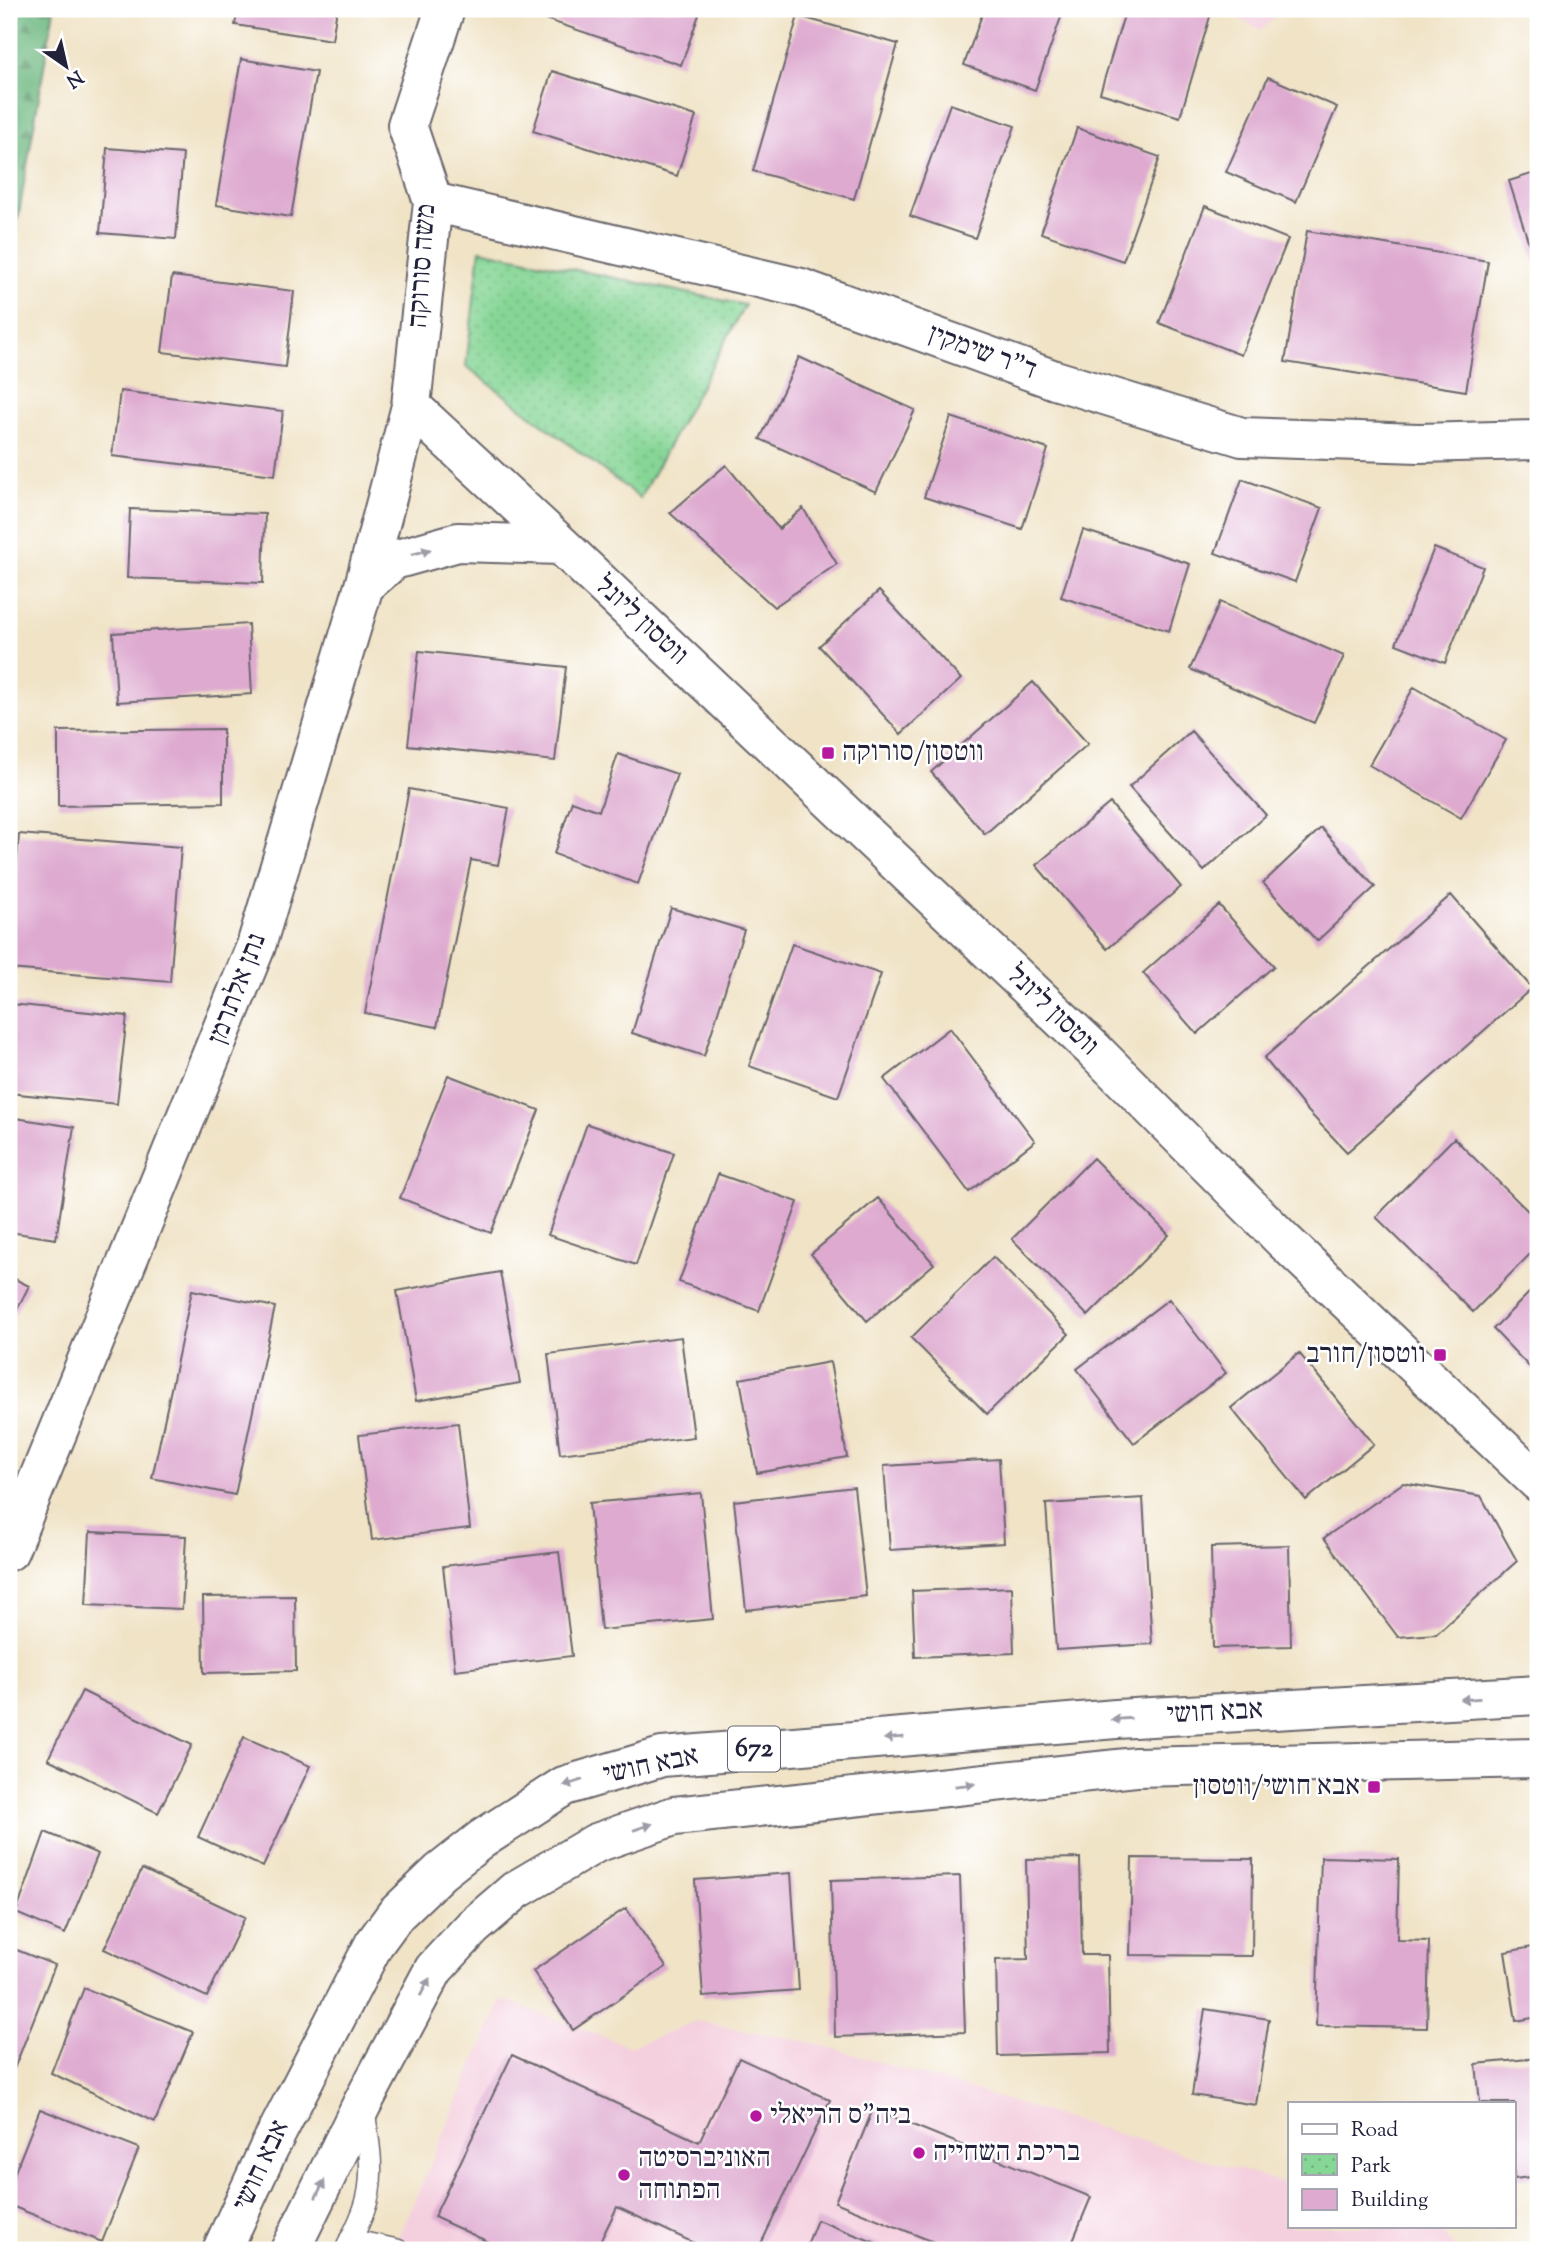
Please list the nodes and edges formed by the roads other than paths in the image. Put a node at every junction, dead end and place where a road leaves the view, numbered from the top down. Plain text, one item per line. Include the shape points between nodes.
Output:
1 (445, 9) edge
2 (433, 202) junction
3 (411, 406) junction
4 (1538, 440) edge
5 (561, 545) junction
6 (363, 586) junction
7 (1538, 1482) edge
8 (9, 1552) edge
9 (1538, 1695) edge
10 (1538, 1758) edge
11 (362, 2104) junction
12 (348, 2245) edge
13 (222, 2250) edge
14 (290, 2250) edge
15 (397, 2250) edge

1 - 2 street, משה סורוקה via 407,125
2 - 3 street, משה סורוקה
2 - 4 street, ד"ר שימקין via 801,288 1055,380 1242,437 1419,443
3 - 5 street, ווטסון ליונל
3 - 6 street, נתן אלתרמן
6 -> 5 street via 394,559 458,542
5 - 7 street, ווטסון ליונל via 1094,1050 1284,1241
6 - 8 street, נתן אלתרמן via 257,946
9 -> 13 street, אבא חושי / 672 via 1116,1719 662,1757 564,1786 461,1855 396,1914 367,1956
11 -> 10 street, אבא חושי / 672 via 434,1969 473,1927 516,1890 596,1843 674,1816 1136,1767
11 - 12 lane via 370,2179 367,2201
14 -> 11 street, אבא חושי / 672
12 - 15 lane

